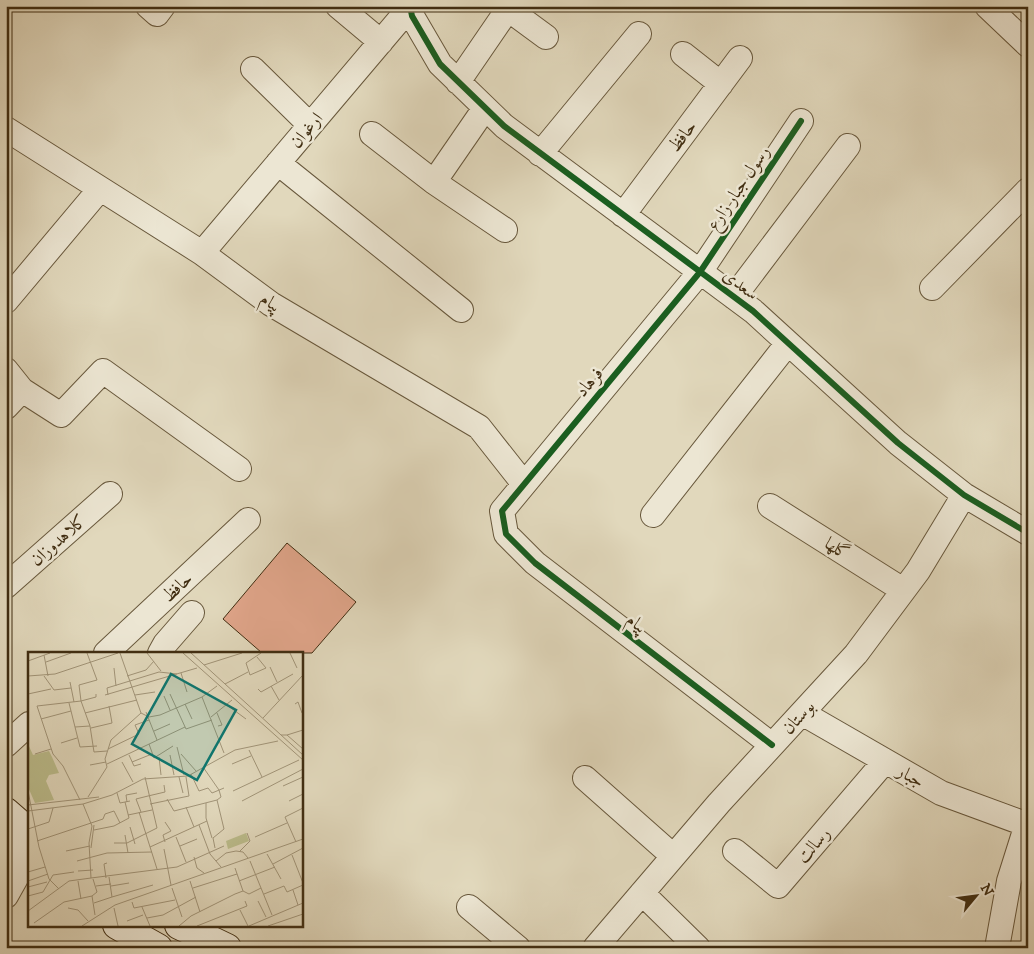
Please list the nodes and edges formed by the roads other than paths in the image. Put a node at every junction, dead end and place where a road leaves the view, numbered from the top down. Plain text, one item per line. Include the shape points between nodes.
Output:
1 (148, 6) edge
2 (163, 6) edge
3 (338, 6) edge
4 (410, 6) edge
5 (987, 6) edge
6 (639, 34) dead end
7 (546, 37) dead end
8 (381, 42) junction
9 (1028, 45) edge
10 (683, 54) dead end
11 (740, 58) dead end
12 (253, 69) dead end
13 (458, 82) junction
14 (721, 84) junction
15 (485, 108) junction
16 (801, 121) dead end
17 (310, 126) junction
18 (6, 129) edge
19 (372, 134) dead end
20 (848, 146) dead end
21 (540, 154) junction
22 (278, 163) junction
23 (434, 182) junction
24 (100, 189) junction
25 (1028, 190) edge
26 (623, 215) junction
27 (505, 230) dead end
28 (202, 254) junction
29 (700, 272) junction
30 (11, 287) edge
31 (932, 288) dead end
32 (734, 297) junction
33 (461, 310) dead end
34 (788, 343) junction
35 (6, 370) edge
36 (14, 399) edge
37 (239, 468) dead end
38 (524, 484) junction
39 (110, 494) dead end
40 (964, 495) junction
41 (770, 506) dead end
42 (502, 511) joint
43 (653, 516) dead end
44 (248, 520) dead end
45 (1028, 533) edge
46 (6, 586) edge
47 (903, 590) junction
48 (192, 613) dead end
49 (107, 652) edge
50 (161, 652) edge
51 (802, 714) junction
52 (28, 725) edge
53 (6, 745) edge
54 (772, 745) junction
55 (886, 761) junction
56 (585, 778) dead end
57 (6, 812) edge
58 (1027, 824) edge
59 (28, 831) edge
60 (735, 851) dead end
61 (673, 856) junction
62 (22, 857) edge
63 (642, 893) junction
64 (6, 896) edge
65 (469, 908) dead end
66 (119, 926) edge
67 (188, 935) edge
68 (158, 948) edge
69 (227, 948) edge
70 (518, 948) edge
71 (595, 948) edge
72 (698, 948) edge
73 (997, 948) edge

1 - 2 street via 158,14
3 - 8 street
4 - 8 street, ارغوان
4 - 13 street, سعدی via 412,16 440,64
5 - 9 street
6 - 21 street
7 - 13 street via 508,10
8 - 17 street, ارغوان
10 - 14 street
11 - 14 street, حافظ
12 - 17 street
13 - 15 street, سعدی
14 - 26 street, حافظ
15 - 21 street, سعدی
15 - 23 street
16 - 29 street, رسول جبار زارع
17 - 22 street, ارغوان
18 - 24 street, پیام
19 - 23 street
20 - 32 street
21 - 26 street, سعدی
22 - 28 street, ارغوان
22 - 33 street
23 - 27 street
24 - 28 street, پیام
24 - 30 street
25 - 31 street
26 - 29 street, سعدی
28 - 38 street, پیام via 271,304 480,427
29 - 32 street, سعدی
29 - 38 street, فرهاد
32 - 34 street, سعدی
34 - 40 street, سعدی via 898,443
34 - 43 street
35 - 36 street
36 - 37 street via 61,415 103,371
38 - 42 street, فرهاد
39 - 46 street, کلاهدوزان
40 - 45 street, سعدی
40 - 47 street, بوستان
41 - 47 street, گلها
42 - 54 street, پیام via 506,534 535,563
44 - 49 street, حافظ
47 - 51 street, بوستان via 856,654
48 - 50 street
51 - 54 street, بوستان
51 - 55 street, جبار
52 - 53 street
54 - 61 street, بوستان
55 - 58 street, جبار via 941,793
55 - 60 street, رسالت via 778,886
56 - 61 street
57 - 59 main road
58 - 73 street via 1009,881
61 - 63 street, بوستان
62 - 64 street
63 - 71 street, بوستان
63 - 72 street
65 - 70 street
66 - 68 main road
67 - 69 main road

